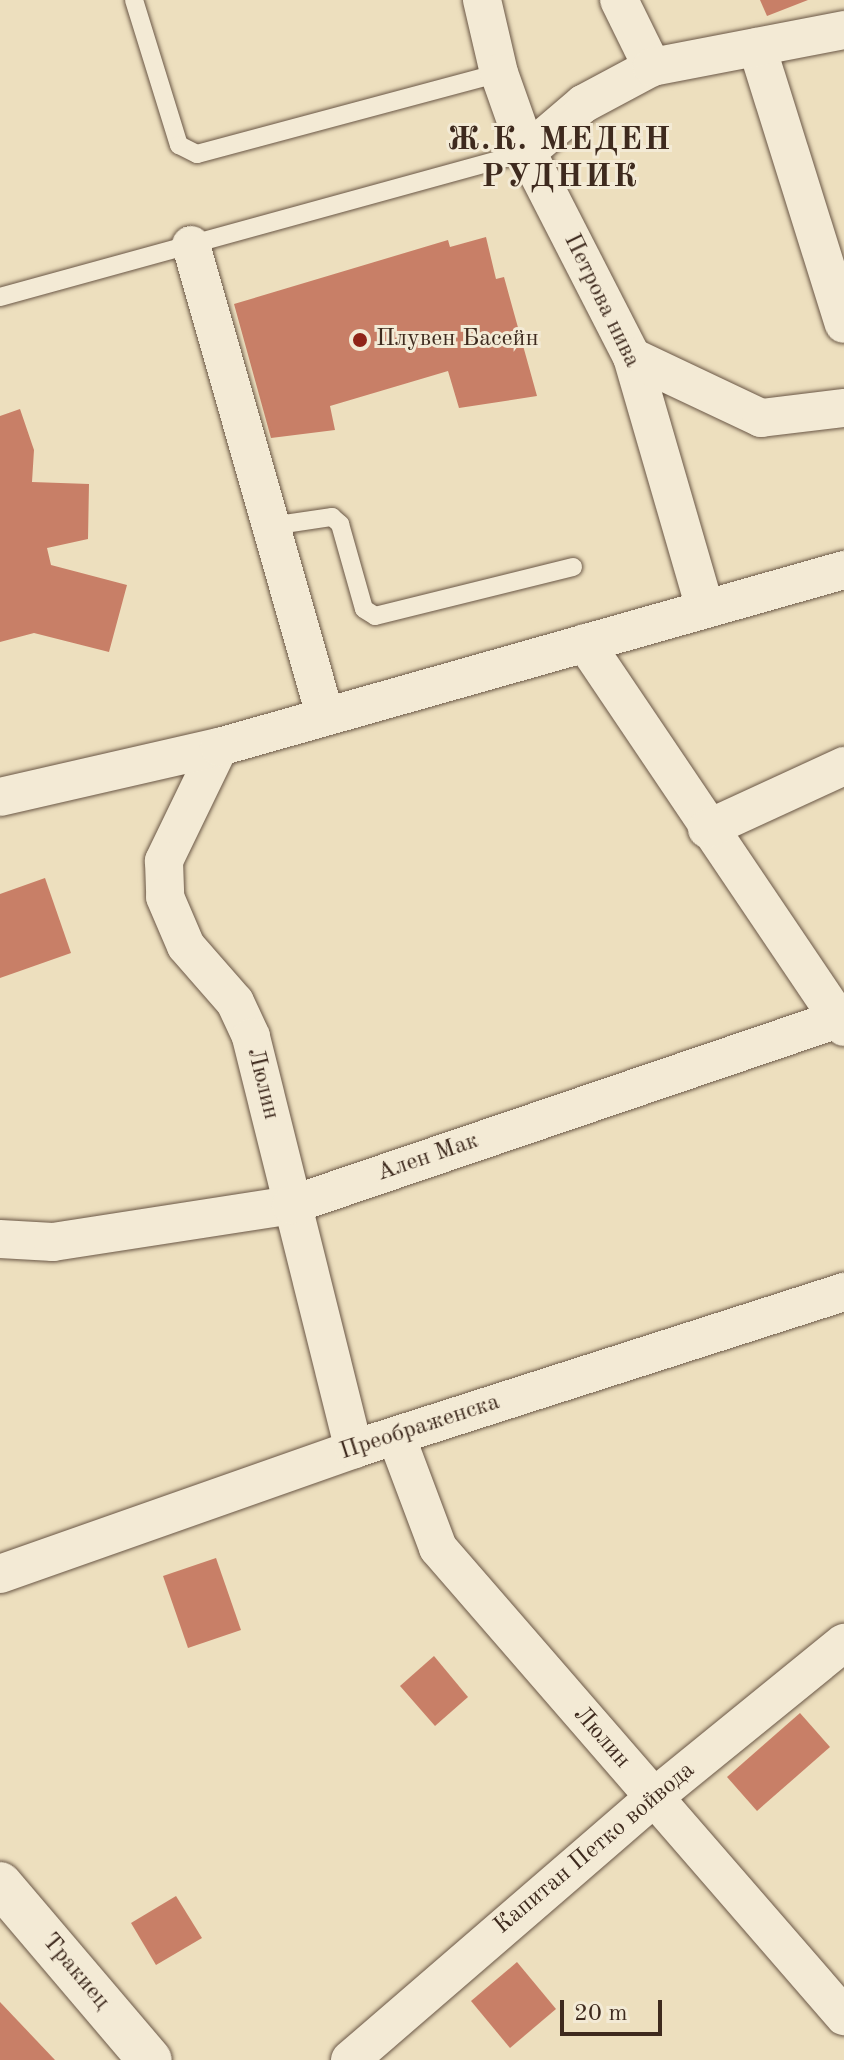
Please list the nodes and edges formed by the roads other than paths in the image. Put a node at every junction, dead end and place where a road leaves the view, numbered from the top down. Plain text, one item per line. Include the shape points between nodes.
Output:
1 (134, 0) edge
2 (482, 0) edge
3 (619, 0) edge
4 (844, 30) edge
5 (757, 47) junction
6 (652, 67) junction
7 (499, 73) junction
8 (527, 152) junction
9 (191, 245) junction
10 (0, 297) edge
11 (844, 324) edge
12 (632, 357) junction
13 (844, 408) edge
14 (271, 526) junction
15 (573, 567) dead end
16 (844, 570) edge
17 (705, 609) junction
18 (585, 643) junction
19 (325, 716) junction
20 (219, 747) junction
21 (844, 766) edge
22 (0, 797) edge
23 (707, 829) junction
24 (842, 1021) edge
25 (291, 1205) junction
26 (0, 1239) edge
27 (844, 1292) edge
28 (396, 1436) junction
29 (354, 1449) junction
30 (0, 1574) edge
31 (844, 1643) edge
32 (653, 1798) junction
33 (0, 1884) edge
34 (844, 2016) edge
35 (150, 2060) edge
36 (350, 2060) edge

1 - 7 lane via 179,145 197,154
2 - 7 street, Петрова нива
3 - 6 street
4 - 5 street
5 - 6 street
5 - 11 street
6 - 8 street via 583,104
7 - 8 street, Петрова нива
8 - 9 lane
8 - 12 street, Петрова нива
9 - 10 lane
9 - 14 street
12 - 13 street via 761,418
12 - 17 street, Петрова нива
14 - 15 lane via 332,517 340,524 364,609 375,616
14 - 19 street
16 - 17 street
17 - 18 street
18 - 19 street
18 - 23 street
19 - 20 street
20 - 22 street
20 - 25 street, Люлин via 164,861 165,897 186,946 235,1002 251,1037
21 - 23 street
23 - 24 street
24 - 25 street, Ален Мак
25 - 26 street, Ален Мак via 53,1242
25 - 29 street, Люлин
27 - 28 street, Преображенска
28 - 29 street, Преображенска
28 - 32 street, Люлин via 438,1548
29 - 30 street, Преображенска
31 - 32 street, Капитан Петко войвода
32 - 34 street, Люлин
32 - 36 street, Капитан Петко войвода
33 - 35 street, Тракиец

